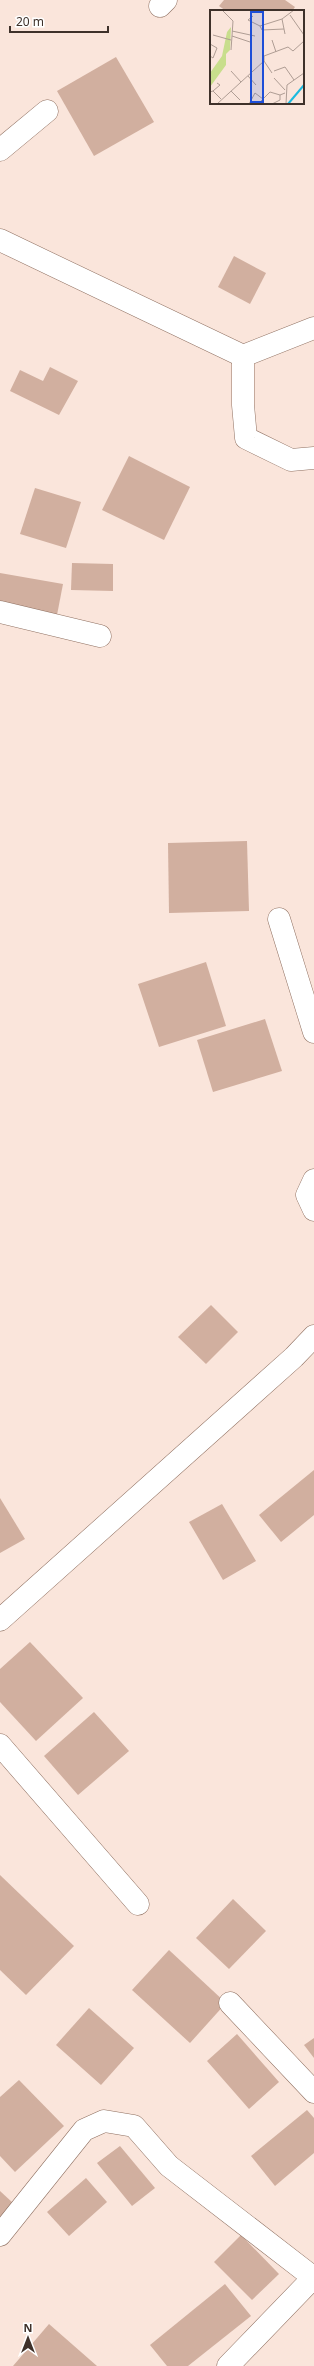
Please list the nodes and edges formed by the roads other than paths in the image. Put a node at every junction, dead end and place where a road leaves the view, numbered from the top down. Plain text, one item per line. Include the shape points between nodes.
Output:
1 (48, 111) dead end
2 (0, 150) edge
3 (0, 240) edge
4 (314, 328) edge
5 (242, 356) junction
6 (314, 458) edge
7 (0, 612) edge
8 (100, 636) dead end
9 (279, 919) dead end
10 (314, 1032) edge
11 (314, 1180) edge
12 (314, 1210) edge
13 (314, 1336) edge
14 (0, 1620) edge
15 (0, 1745) edge
16 (138, 1904) dead end
17 (230, 2003) dead end
18 (314, 2092) edge
19 (0, 2235) edge
20 (314, 2277) edge
21 (228, 2366) edge

1 - 2 street
3 - 5 street
4 - 5 street
5 - 6 street via 242,405 246,438 291,460
7 - 8 street
9 - 10 street
11 - 12 street via 307,1195
13 - 14 street via 294,1357
15 - 16 street
17 - 18 street
19 - 20 street via 84,2130 104,2121 134,2126 169,2166
20 - 21 street

